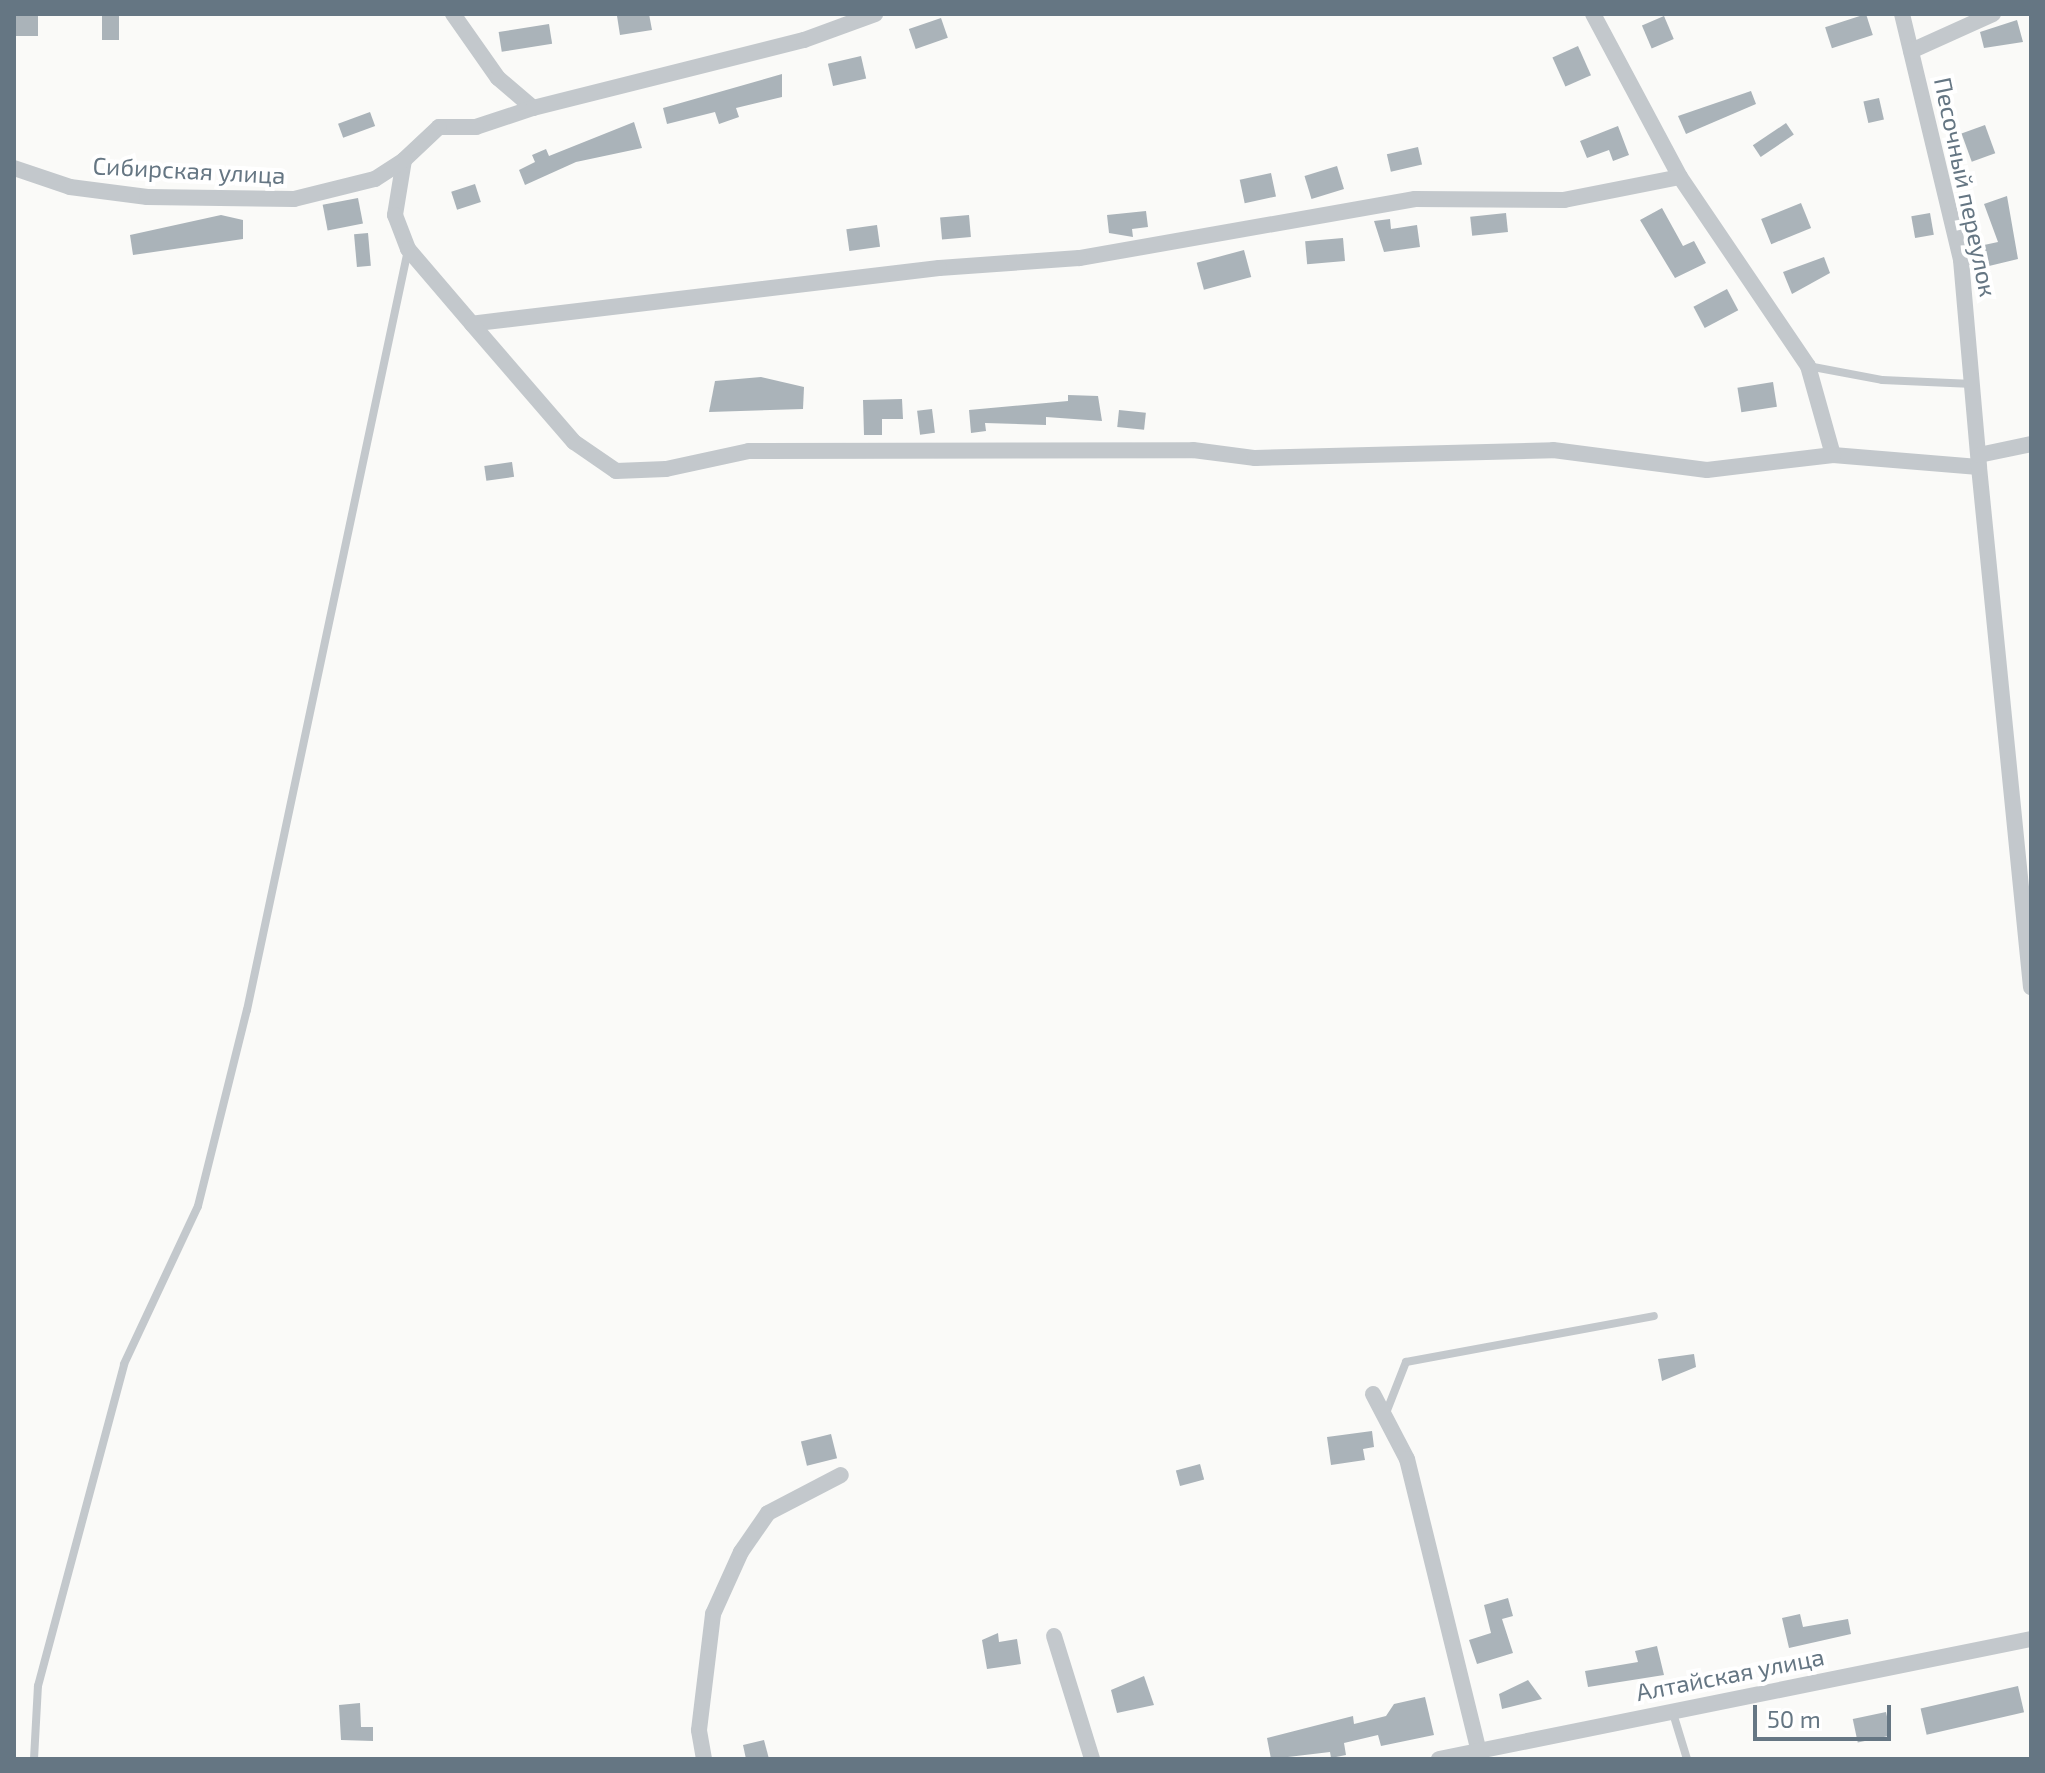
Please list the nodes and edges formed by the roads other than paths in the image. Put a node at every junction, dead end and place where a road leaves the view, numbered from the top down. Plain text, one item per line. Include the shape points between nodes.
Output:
1 (453, 14) edge
2 (875, 14) edge
3 (1593, 14) edge
4 (1902, 14) edge
5 (1993, 14) edge
6 (1911, 51) junction
7 (533, 108) junction
8 (404, 160) junction
9 (14, 168) edge
10 (1680, 177) junction
11 (408, 249) junction
12 (472, 324) junction
13 (1808, 366) junction
14 (1973, 384) junction
15 (2031, 444) edge
16 (1833, 455) junction
17 (1979, 461) junction
18 (2031, 987) edge
19 (1654, 1316) dead end
20 (1373, 1394) dead end
21 (1386, 1413) junction
22 (841, 1475) dead end
23 (1054, 1636) dead end
24 (2031, 1639) edge
25 (1672, 1710) junction
26 (1479, 1754) edge
27 (34, 1759) edge
28 (704, 1759) edge
29 (1092, 1759) edge
30 (1439, 1759) edge
31 (1687, 1759) edge

1 - 7 street via 498,78
2 - 7 street, Сибирская улица via 789,44
3 - 10 street
4 - 6 street, Песочный переулок
5 - 6 street
6 - 14 street, Песочный переулок via 1961,260
7 - 8 street, Сибирская улица via 476,127 439,127
8 - 9 street, Сибирская улица via 375,179 294,199 147,197 70,187
8 - 11 street via 395,215
10 - 12 street via 1564,200 1415,199 1079,258 939,268
10 - 13 street
11 - 12 street
11 - 27 lane via 236,1055 198,1206 124,1364 38,1686
12 - 16 street via 574,442 616,471 666,469 749,451 1193,450 1255,458 1553,450 1707,470
13 - 14 lane via 1882,380
13 - 16 street
14 - 17 street, Песочный переулок
15 - 17 street
16 - 17 street
17 - 18 street, Песочный переулок
19 - 21 lane via 1406,1362
20 - 21 street
21 - 26 street via 1407,1459
22 - 28 street via 768,1513 741,1552 713,1614 699,1730
23 - 29 street
24 - 25 street, Алтайская улица
25 - 26 street, Алтайская улица
25 - 31 lane
26 - 30 street, Алтайская улица

